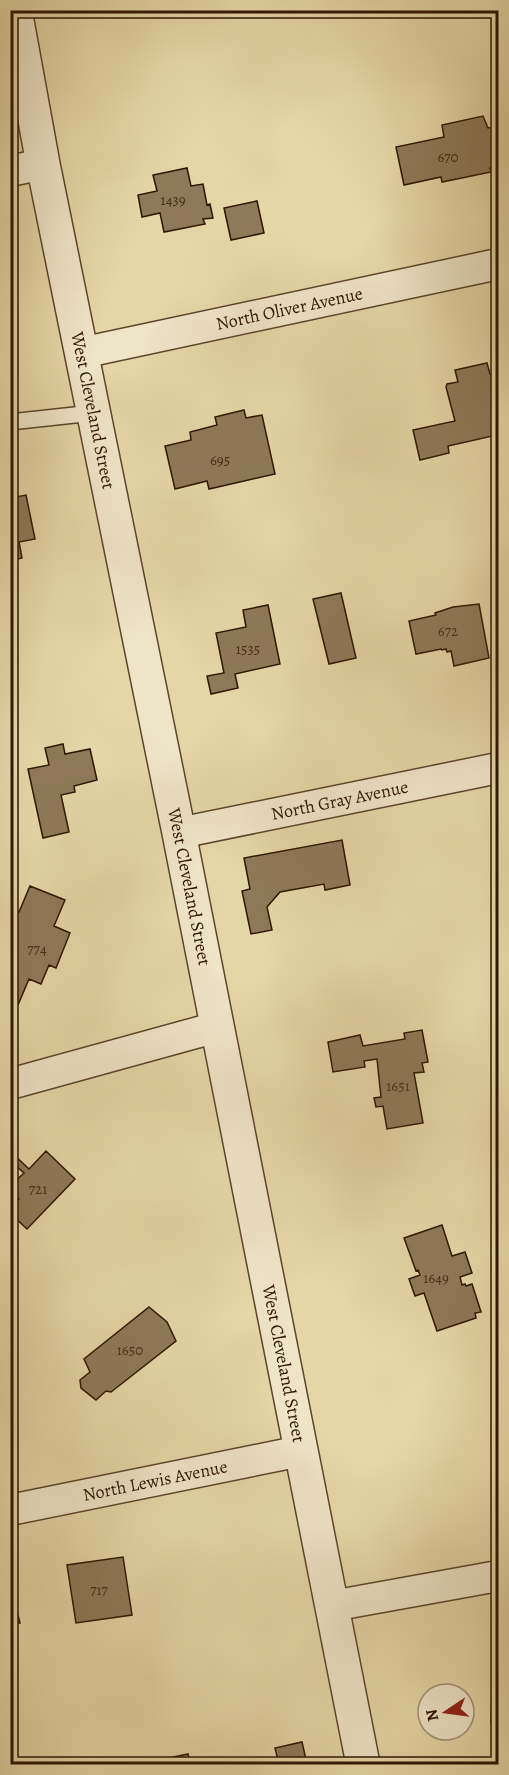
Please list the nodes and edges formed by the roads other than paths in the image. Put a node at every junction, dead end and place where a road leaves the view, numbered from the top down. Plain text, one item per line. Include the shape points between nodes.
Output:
1 (15, 10) edge
2 (43, 164) junction
3 (10, 171) edge
4 (498, 264) edge
5 (81, 353) junction
6 (93, 413) junction
7 (10, 422) edge
8 (498, 768) edge
9 (179, 833) junction
10 (217, 1028) junction
11 (10, 1084) edge
12 (301, 1451) junction
13 (10, 1510) edge
14 (498, 1576) edge
15 (332, 1606) junction
16 (363, 1764) edge

1 - 2 street, West Cleveland Street
2 - 3 street
2 - 5 street, West Cleveland Street
4 - 5 street, North Oliver Avenue
5 - 6 street, West Cleveland Street
6 - 7 lane
6 - 9 street, West Cleveland Street
8 - 9 street, North Gray Avenue
9 - 10 street, West Cleveland Street
10 - 11 street
10 - 12 street, West Cleveland Street
12 - 13 street, North Lewis Avenue
12 - 15 street, West Cleveland Street
14 - 15 street
15 - 16 street, West Cleveland Street

